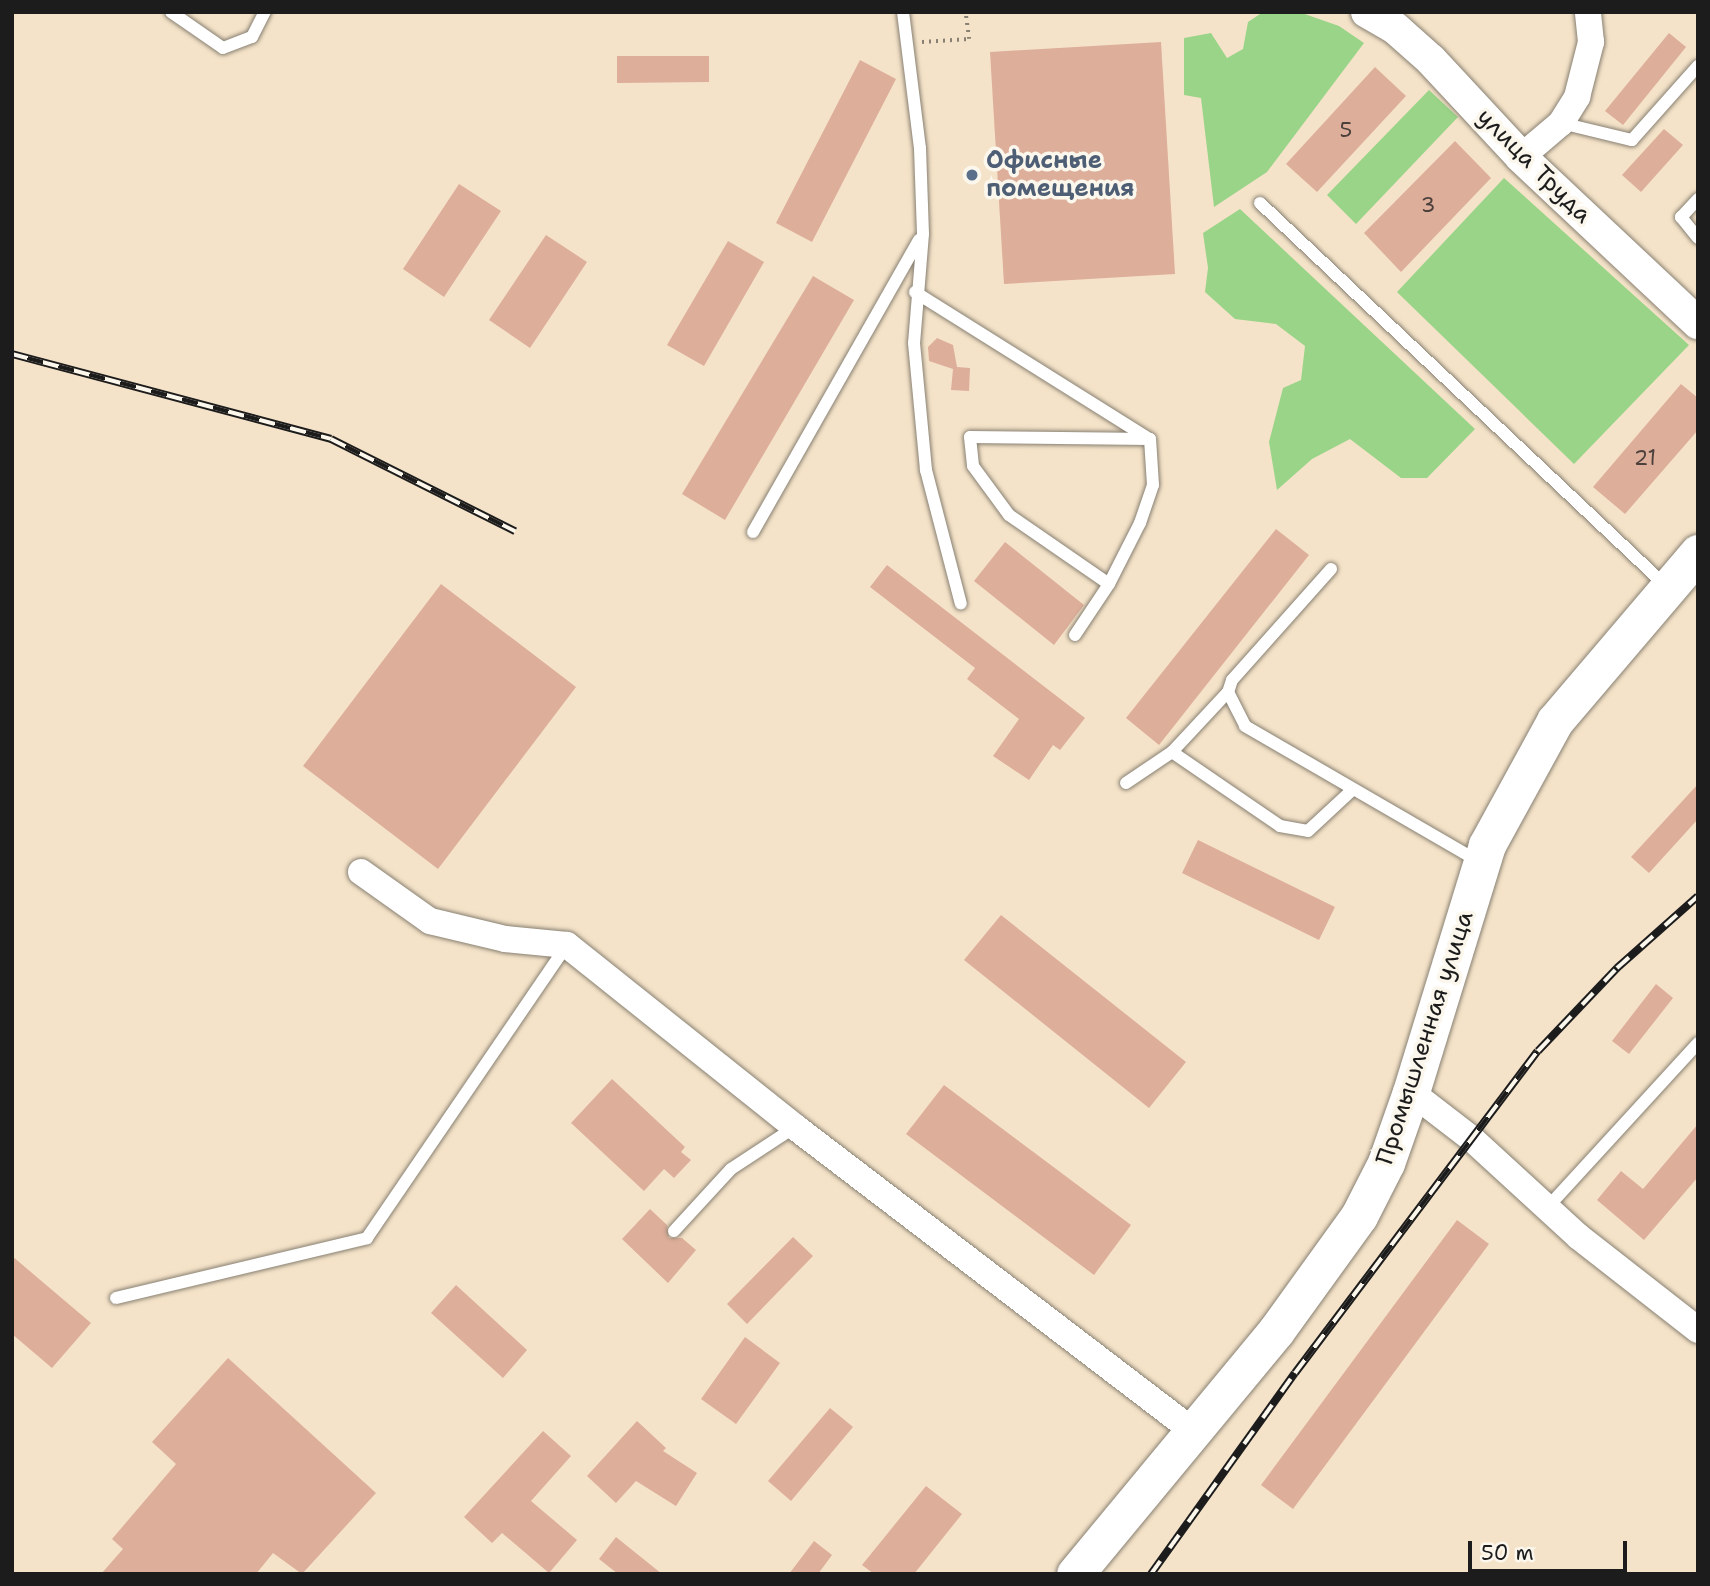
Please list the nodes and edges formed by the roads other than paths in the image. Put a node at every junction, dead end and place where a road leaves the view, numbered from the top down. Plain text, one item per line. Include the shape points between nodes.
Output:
1 (171, 12) edge
2 (265, 12) edge
3 (903, 12) edge
4 (1367, 12) edge
5 (1588, 12) edge
6 (1698, 66) edge
7 (1561, 123) junction
8 (1521, 157) junction
9 (1698, 199) edge
10 (1260, 203) dead end
11 (923, 233) junction
12 (1698, 238) edge
13 (915, 292) junction
14 (1698, 323) edge
15 (1150, 439) junction
16 (753, 532) dead end
17 (1698, 553) edge
18 (1331, 569) dead end
19 (1109, 584) junction
20 (1670, 589) junction
21 (961, 604) dead end
22 (1075, 635) dead end
23 (1228, 692) junction
24 (1172, 752) junction
25 (1126, 783) dead end
26 (1351, 791) junction
27 (1481, 863) junction
28 (361, 872) dead end
29 (567, 944) junction
30 (1698, 1043) edge
31 (1411, 1092) junction
32 (795, 1127) junction
33 (1547, 1208) junction
34 (674, 1231) dead end
35 (116, 1298) dead end
36 (1698, 1330) edge
37 (1193, 1431) junction
38 (1075, 1574) edge

1 - 2 lane via 223,48 251,37
3 - 11 lane via 920,148
4 - 8 street, улица Труда via 1395,28 1431,60
5 - 7 street via 1591,41 1577,97
6 - 7 lane via 1632,140
7 - 8 street
8 - 14 street, улица Труда
9 - 12 lane via 1681,217
10 - 20 lane
11 - 13 lane
11 - 16 lane
13 - 15 lane
13 - 21 lane via 914,343 926,470
15 - 19 lane via 1153,485
15 - 19 lane via 970,437 973,466 1009,515
17 - 20 main road, Промышленная улица
18 - 23 lane via 1232,680
19 - 22 lane
20 - 27 main road, Промышленная улица via 1555,721
23 - 24 lane
23 - 26 lane via 1245,726
24 - 25 lane
24 - 26 lane via 1280,826 1308,831
26 - 27 lane
27 - 31 main road, Промышленная улица
28 - 29 street via 430,921 505,939
29 - 32 street
29 - 35 lane via 367,1238
30 - 33 lane
31 - 33 street via 1472,1139
31 - 37 main road, Промышленная улица via 1386,1163 1330,1261
32 - 34 lane via 731,1169
32 - 37 street
33 - 36 street
37 - 38 main road, Промышленная улица

